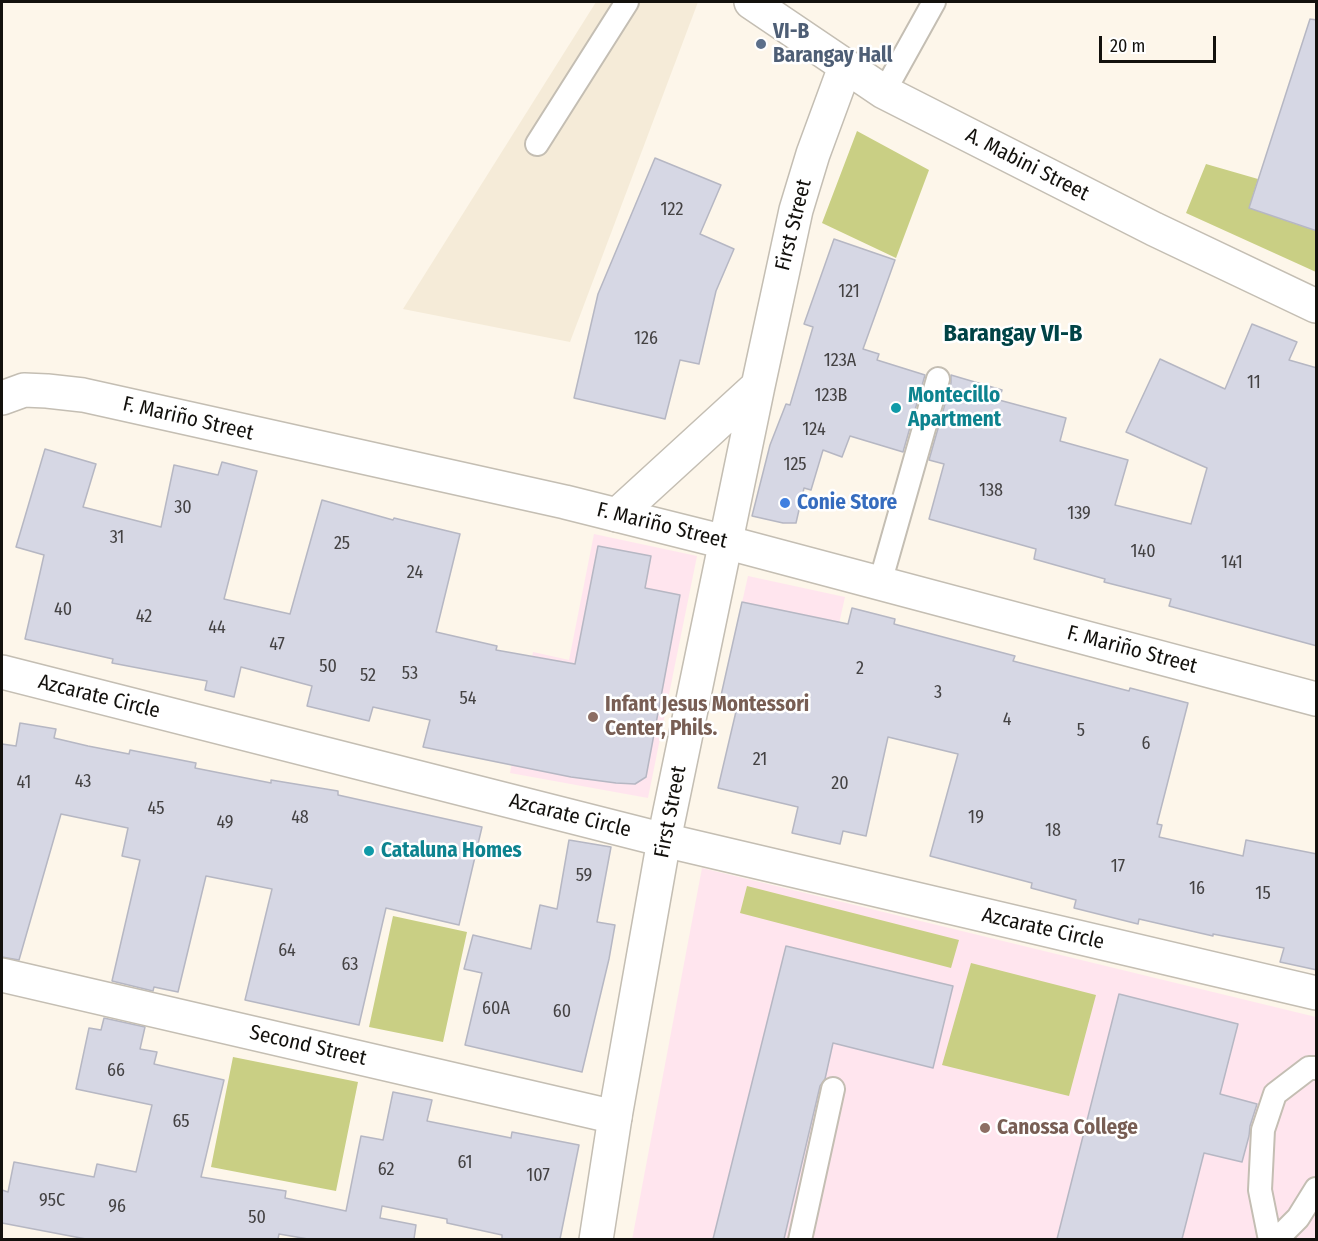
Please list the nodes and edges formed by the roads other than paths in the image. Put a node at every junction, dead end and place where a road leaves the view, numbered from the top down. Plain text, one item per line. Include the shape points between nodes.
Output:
1 (627, 2) edge
2 (751, 2) edge
3 (934, 2) edge
4 (845, 67) junction
5 (884, 92) junction
6 (537, 144) dead end
7 (1317, 306) edge
8 (938, 379) dead end
9 (758, 386) junction
10 (2, 398) edge
11 (617, 515) junction
12 (725, 542) junction
13 (880, 583) junction
14 (2, 672) edge
15 (1317, 699) edge
16 (664, 840) junction
17 (2, 975) edge
18 (1317, 993) edge
19 (1317, 1068) edge
20 (833, 1089) dead end
21 (615, 1117) junction
22 (1317, 1189) edge
23 (596, 1239) edge
24 (800, 1239) edge
25 (1270, 1239) edge
26 (1276, 1239) edge

1 - 6 lane
2 - 4 street, A. Mabini Street
3 - 5 lane
4 - 5 street, A. Mabini Street
4 - 9 street, First Street via 796,210
5 - 7 street, A. Mabini Street via 1154,230
8 - 13 lane
9 - 11 street
9 - 12 street, First Street
10 - 11 street, F. Mariño Street via 24,390 83,395
11 - 12 street, F. Mariño Street
12 - 13 street, F. Mariño Street
12 - 16 street, First Street
13 - 15 street, F. Mariño Street
14 - 16 street, Azcarate Circle
16 - 18 street, Azcarate Circle
16 - 21 street, First Street
17 - 21 street, Second Street
19 - 25 lane via 1309,1068 1275,1094 1263,1130 1260,1190
20 - 24 lane
21 - 23 street, First Street
22 - 26 lane via 1298,1218

